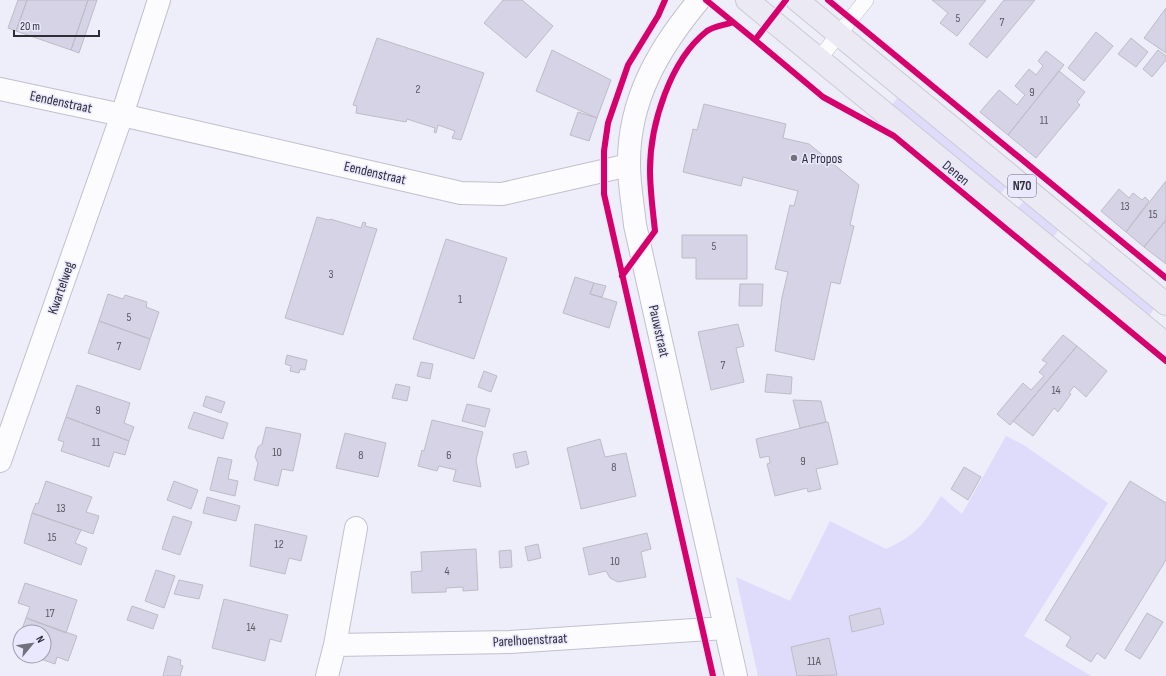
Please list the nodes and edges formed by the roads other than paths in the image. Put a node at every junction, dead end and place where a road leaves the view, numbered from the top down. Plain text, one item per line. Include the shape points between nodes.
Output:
1 (159, 0) edge
2 (699, 0) edge
3 (747, 0) edge
4 (797, 0) edge
5 (866, 0) edge
6 (838, 34) junction
7 (819, 59) junction
8 (0, 90) edge
9 (122, 115) junction
10 (629, 165) junction
11 (1166, 304) edge
12 (1166, 344) edge
13 (0, 462) edge
14 (356, 528) dead end
15 (725, 628) junction
16 (335, 645) junction
17 (327, 676) edge
18 (736, 676) edge

1 - 9 street
2 - 10 street, Pauwstraat via 651,67 638,100 631,131
3 - 7 main road, Denen / N70
4 - 6 main road, N70
5 - 6 lane
6 - 7 lane
6 - 11 main road, N70
7 - 12 main road, Denen / N70
8 - 9 street, Eendenstraat
9 - 10 street, Eendenstraat via 461,193 502,194
9 - 13 street, Kwartelweg
10 - 15 street, Pauwstraat via 635,225
14 - 16 street
15 - 16 street, Parelhoenstraat via 510,642
15 - 18 street, Pauwstraat
16 - 17 street

